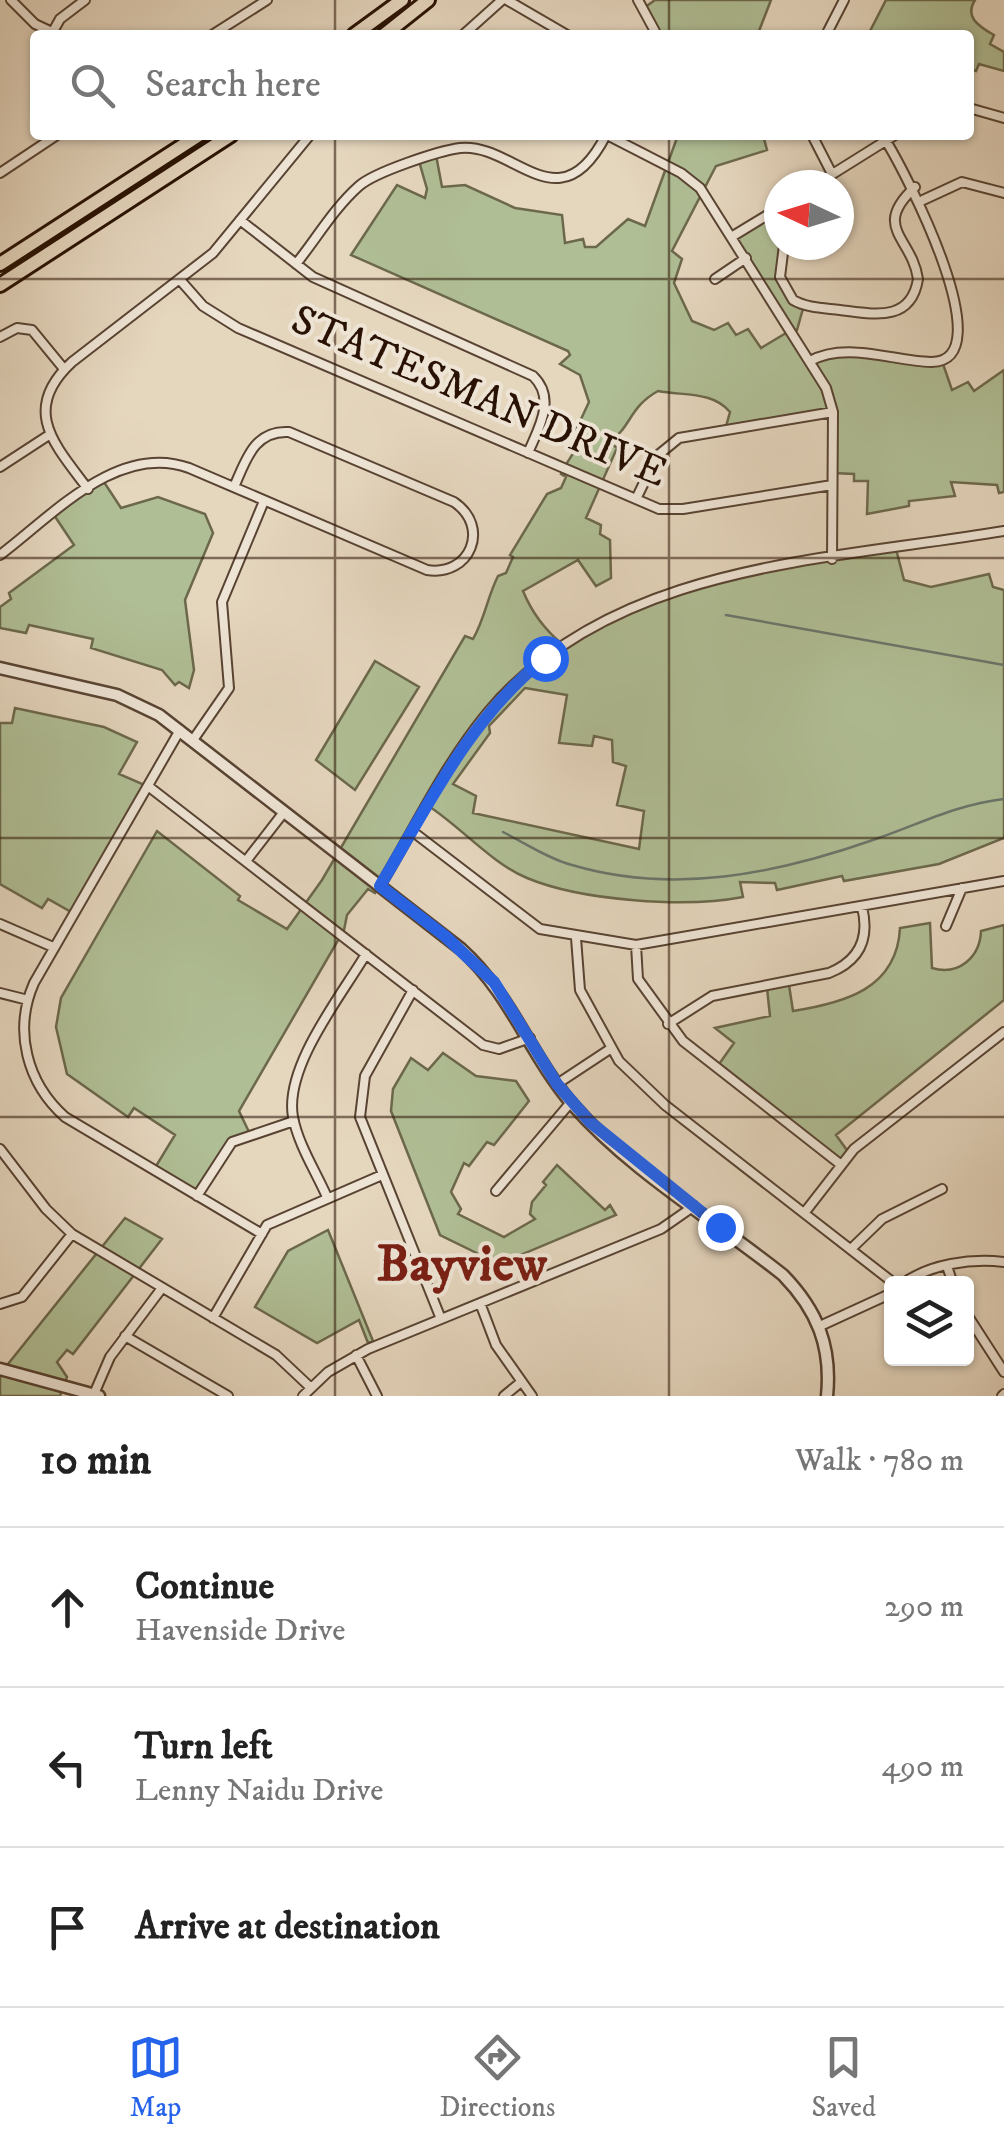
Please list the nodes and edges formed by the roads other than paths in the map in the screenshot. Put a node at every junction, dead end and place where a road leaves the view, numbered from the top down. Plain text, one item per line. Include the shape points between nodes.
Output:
1 (11, 0) edge
2 (86, 0) edge
3 (267, 0) edge
4 (402, 0) edge
5 (428, 0) edge
6 (505, 0) edge
7 (638, 0) edge
8 (844, 0) edge
9 (46, 30) edge
10 (53, 30) edge
11 (220, 30) edge
12 (361, 30) edge
13 (390, 30) edge
14 (469, 30) edge
15 (558, 30) edge
16 (654, 30) edge
17 (829, 30) edge
18 (974, 109) edge
19 (1004, 118) edge
20 (50, 140) edge
21 (191, 140) edge
22 (223, 140) edge
23 (306, 140) edge
24 (602, 140) edge
25 (616, 140) edge
26 (638, 140) edge
27 (815, 140) edge
28 (886, 141) joint
29 (634, 149) junction
30 (830, 170) edge
31 (839, 170) edge
32 (0, 173) edge
33 (915, 187) junction
34 (1004, 193) edge
35 (922, 200) junction
36 (764, 217) edge
37 (240, 220) junction
38 (733, 236) junction
39 (944, 236) dead end
40 (746, 258) junction
41 (783, 260) edge
42 (0, 264) edge
43 (296, 264) junction
44 (715, 279) dead end
45 (181, 281) junction
46 (0, 285) edge
47 (0, 337) edge
48 (966, 347) dead end
49 (810, 361) junction
50 (64, 369) junction
51 (833, 412) junction
52 (49, 435) junction
53 (528, 453) junction
54 (0, 466) edge
55 (832, 485) junction
56 (234, 487) junction
57 (88, 489) junction
58 (636, 499) junction
59 (264, 501) junction
60 (1004, 531) edge
61 (0, 555) edge
62 (832, 559) junction
63 (0, 668) edge
64 (180, 730) junction
65 (193, 740) junction
66 (148, 786) junction
67 (284, 812) junction
68 (412, 830) junction
69 (246, 860) junction
70 (1004, 881) edge
71 (380, 886) junction
72 (962, 888) junction
73 (862, 907) junction
74 (0, 924) edge
75 (946, 926) dead end
76 (576, 938) junction
77 (636, 945) junction
78 (53, 948) junction
79 (366, 954) junction
80 (413, 990) junction
81 (0, 993) edge
82 (28, 1000) junction
83 (668, 1024) junction
84 (1004, 1032) edge
85 (530, 1038) junction
86 (610, 1050) junction
87 (557, 1084) junction
88 (571, 1102) junction
89 (294, 1121) junction
90 (0, 1148) edge
91 (840, 1164) junction
92 (382, 1175) junction
93 (942, 1189) dead end
94 (496, 1190) dead end
95 (197, 1196) junction
96 (327, 1198) junction
97 (694, 1206) junction
98 (806, 1212) junction
99 (72, 1234) junction
100 (262, 1234) junction
101 (852, 1248) junction
102 (1004, 1262) edge
103 (947, 1266) junction
104 (888, 1276) edge
105 (920, 1276) edge
106 (950, 1276) edge
107 (162, 1288) junction
108 (884, 1298) edge
109 (480, 1302) junction
110 (0, 1304) edge
111 (213, 1318) junction
112 (441, 1319) junction
113 (974, 1325) edge
114 (820, 1326) junction
115 (125, 1336) junction
116 (356, 1355) junction
117 (0, 1369) edge
118 (1004, 1372) edge
119 (522, 1382) junction
120 (310, 1387) junction
121 (96, 1395) edge
122 (228, 1396) edge
123 (302, 1396) edge
124 (376, 1396) edge
125 (504, 1396) edge
126 (532, 1396) edge
127 (827, 1396) edge

1 - 9 street
2 - 10 street
3 - 11 street
4 - 12 highway
5 - 13 highway
6 - 14 street
6 - 15 street
7 - 16 street
8 - 17 street
18 - 19 street
20 - 32 street
21 - 42 highway
22 - 46 highway
23 - 37 street
24 - 43 street via 582,167 556,176 536,176 464,148 370,178
25 - 29 street
26 - 29 street
27 - 30 street
28 - 31 street
28 - 33 street
29 - 38 street via 691,180
33 - 35 street
33 - 41 street via 897,206 894,222 918,280 911,301 899,311 870,314 793,300 781,282
34 - 35 street via 962,182
35 - 39 street
36 - 38 street
37 - 43 street
37 - 45 street
38 - 40 street
40 - 44 street
40 - 49 street
43 - 53 street via 534,376 546,404
45 - 50 street
45 - 53 street, STATESMAN DRIVE via 238,328
47 - 50 street via 17,328 32,330
48 - 49 street via 936,362 839,352
49 - 51 street
50 - 52 street via 46,398
51 - 55 street
51 - 58 street via 679,438 658,456
52 - 54 street
52 - 57 street
53 - 58 street, STATESMAN DRIVE
55 - 58 street, STATESMAN DRIVE via 673,510
55 - 62 street
56 - 57 street via 154,462 116,471
56 - 59 street
56 - 59 street via 254,444 289,432 454,502 470,519 474,544 450,570 431,571
57 - 61 street
59 - 65 street via 222,602 229,688
60 - 62 street
62 - 68 street via 683,587 587,629 535,666 486,715
63 - 64 street via 116,695
64 - 65 street
64 - 66 street
65 - 67 street
66 - 69 street
66 - 78 street
67 - 69 street
67 - 71 street
68 - 71 street
68 - 76 street via 540,929
69 - 79 street
70 - 72 street
71 - 85 street via 473,960
72 - 73 street
72 - 75 street
73 - 77 street
73 - 83 street via 863,944 846,965 712,996
74 - 78 street
76 - 77 street
76 - 86 street via 580,990
77 - 83 street via 638,979
78 - 82 street
79 - 80 street
79 - 89 street via 299,1069
80 - 85 street via 488,1047
80 - 92 street via 362,1088 360,1117
81 - 82 street
82 - 95 street via 28,1062 54,1108
83 - 91 street
84 - 91 street
85 - 87 street
86 - 87 street
86 - 98 street via 650,1092
87 - 88 street
88 - 94 street
88 - 97 street
89 - 95 street via 232,1142
89 - 96 street
90 - 99 street
91 - 98 street
92 - 96 street
92 - 112 street
93 - 101 street via 882,1219
95 - 100 street
96 - 100 street via 282,1215
97 - 109 street via 661,1229
97 - 114 street via 782,1275
98 - 101 street
99 - 107 street
99 - 110 street via 22,1297
100 - 111 street
101 - 104 street
102 - 103 street
103 - 105 street
103 - 106 street
107 - 111 street
107 - 115 street
108 - 114 street
109 - 112 street
109 - 119 street via 496,1345
111 - 120 street via 276,1355
112 - 116 street
113 - 118 street
114 - 127 street
115 - 121 street
115 - 122 street
116 - 120 street
116 - 124 street
117 - 121 street
119 - 125 street
119 - 126 street
120 - 123 street

